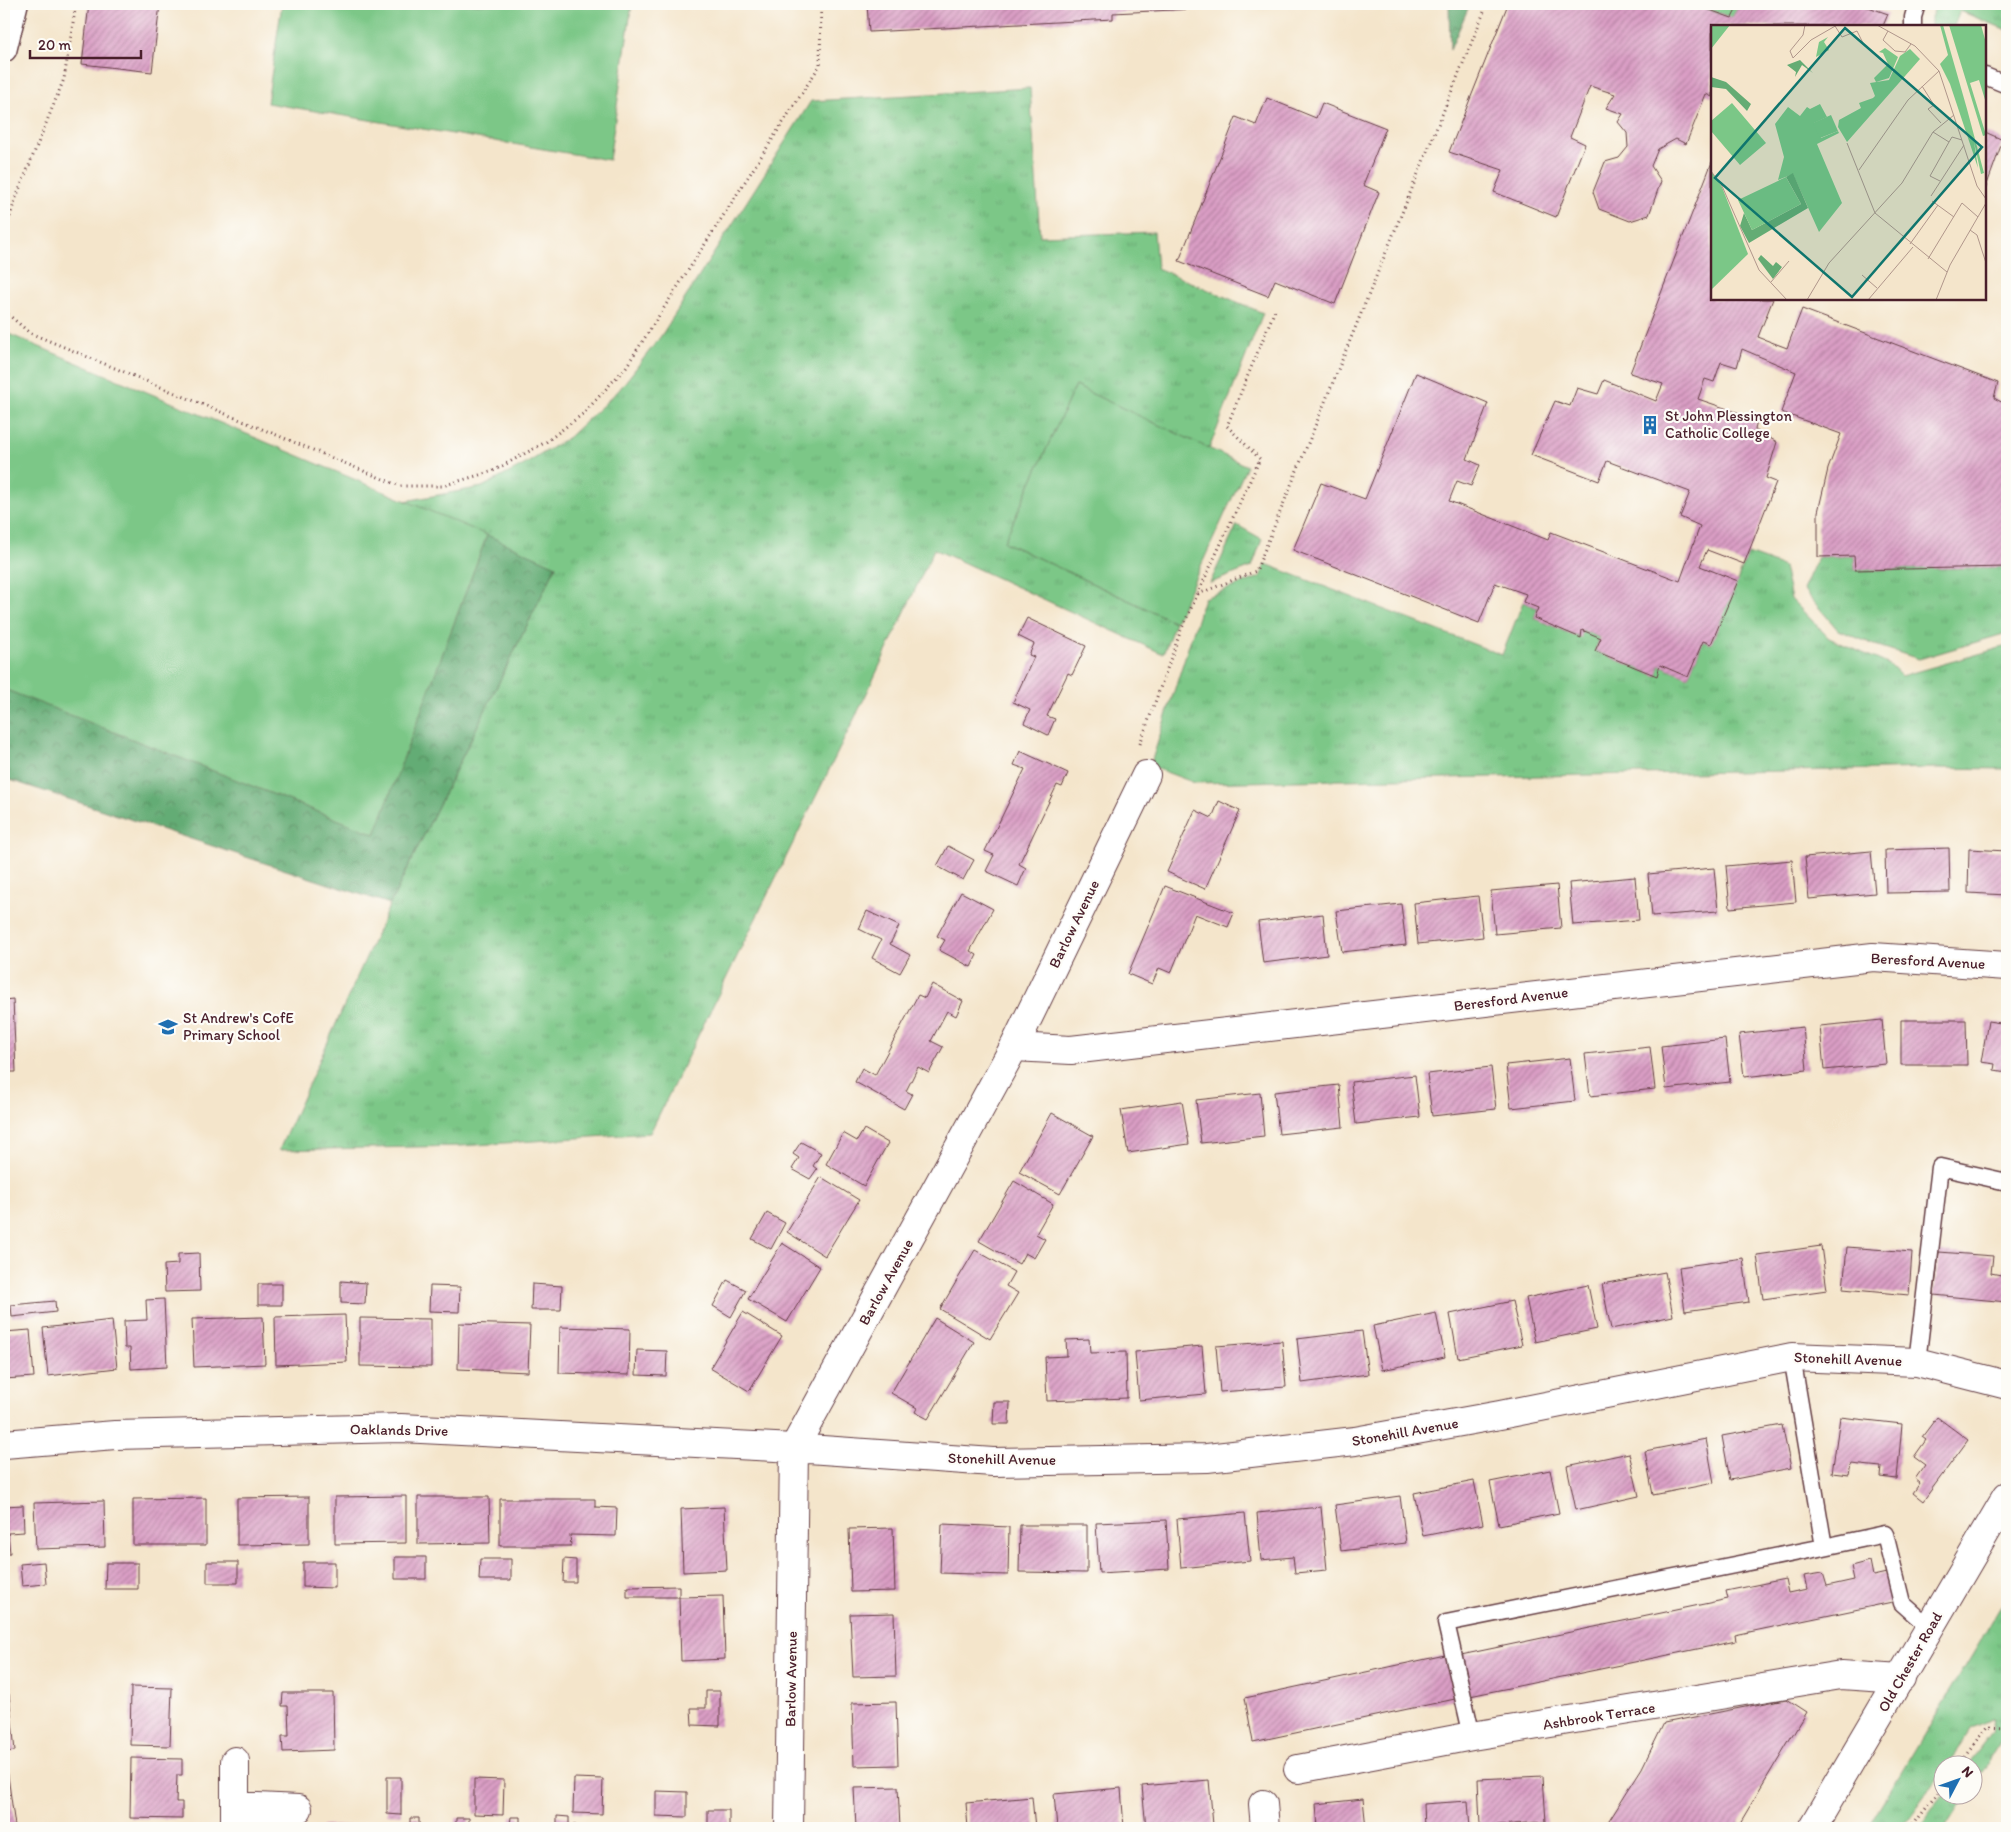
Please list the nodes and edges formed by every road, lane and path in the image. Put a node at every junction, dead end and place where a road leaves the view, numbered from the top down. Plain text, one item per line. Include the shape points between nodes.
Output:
1 (15, 4) edge
2 (76, 4) edge
3 (821, 4) edge
4 (1486, 4) edge
5 (1917, 4) edge
6 (1914, 25) edge
7 (4, 49) edge
8 (1986, 76) edge
9 (2007, 85) edge
10 (4, 236) edge
11 (1274, 310) dead end
12 (4, 311) edge
13 (1198, 594) junction
14 (1146, 775) joint
15 (2007, 966) edge
16 (1014, 1047) junction
17 (2007, 1182) edge
18 (1792, 1356) junction
19 (1917, 1362) junction
20 (2007, 1385) edge
21 (4, 1444) edge
22 (794, 1448) junction
23 (2007, 1496) edge
24 (1824, 1547) junction
25 (1930, 1628) junction
26 (1901, 1679) junction
27 (2007, 1728) edge
28 (1472, 1736) junction
29 (1966, 1754) edge
30 (235, 1762) dead end
31 (1298, 1769) dead end
32 (1934, 1797) edge
33 (298, 1809) dead end
34 (235, 1817) edge
35 (789, 1828) edge
36 (1812, 1828) edge
37 (1910, 1828) edge

1 - 7 street
2 - 10 path via 64,79 15,200
3 - 12 path via 820,66 626,367 584,412 546,442 493,471 442,486 400,486 30,333
4 - 13 path via 1256,571
5 - 6 lane
8 - 9 lane
11 - 13 path via 1227,426 1260,459
13 - 14 path via 1181,630 1131,769
14 - 16 street, Barlow Avenue
15 - 16 street, Beresford Avenue via 1873,957 1072,1050
16 - 22 street, Barlow Avenue
17 - 19 lane via 1940,1166
18 - 19 street, Stonehill Avenue
18 - 22 street, Stonehill Avenue via 1374,1437 1207,1458 993,1462
18 - 24 lane
19 - 20 street, Stonehill Avenue
21 - 22 street, Oaklands Drive via 115,1435 401,1428
22 - 35 street, Barlow Avenue
23 - 25 street, Old Chester Road
24 - 25 lane via 1885,1534 1902,1603
24 - 28 lane via 1446,1623
25 - 26 street, Old Chester Road
26 - 28 street, Ashbrook Terrace via 1841,1676
26 - 36 street, Old Chester Road
27 - 29 path via 1987,1727
28 - 31 street, Ashbrook Terrace
30 - 34 street
32 - 37 path
33 - 34 street

